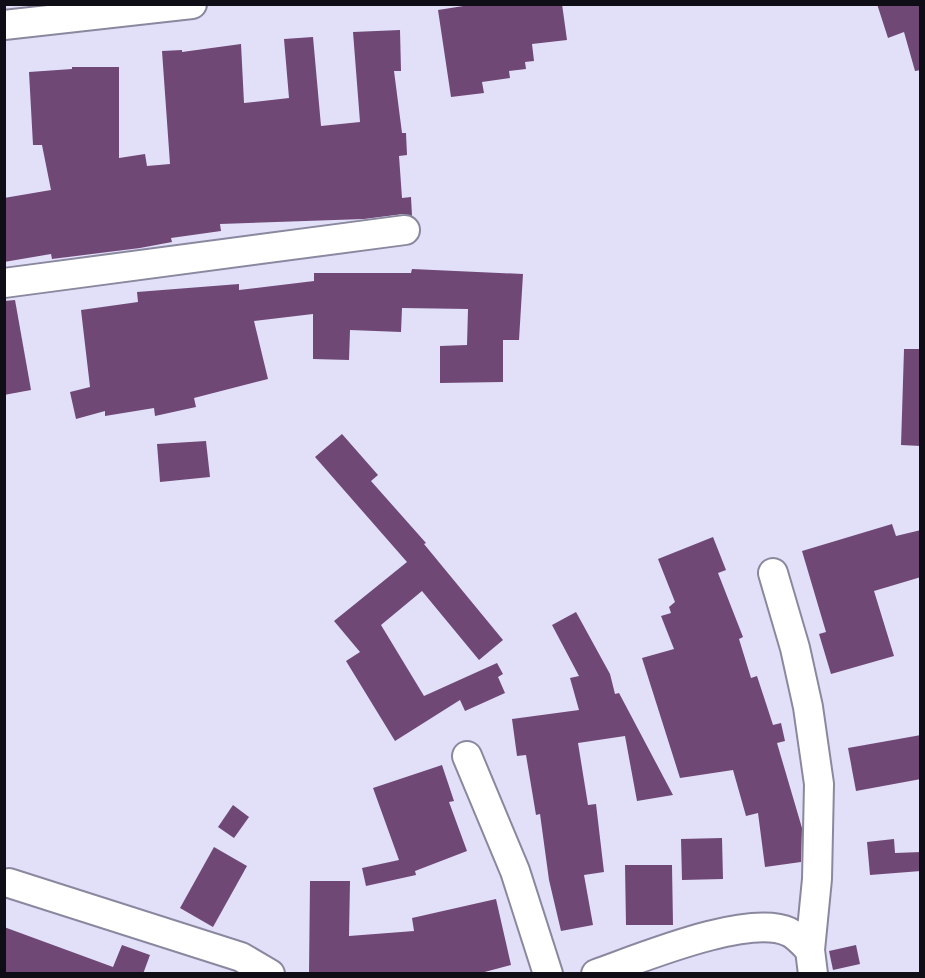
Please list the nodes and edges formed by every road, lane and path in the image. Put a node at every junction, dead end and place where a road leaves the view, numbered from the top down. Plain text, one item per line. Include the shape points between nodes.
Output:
1 (192, 4) edge
2 (4, 25) edge
3 (405, 230) dead end
4 (4, 283) edge
5 (773, 573) dead end
6 (467, 756) dead end
7 (9, 882) dead end
8 (812, 962) edge
9 (270, 974) edge
10 (548, 974) edge
11 (596, 974) edge

1 - 2 street
3 - 4 street
5 - 8 street via 808,707 819,784
6 - 10 street via 515,871
7 - 9 street via 241,957
8 - 11 street via 790,932 768,927 731,930

